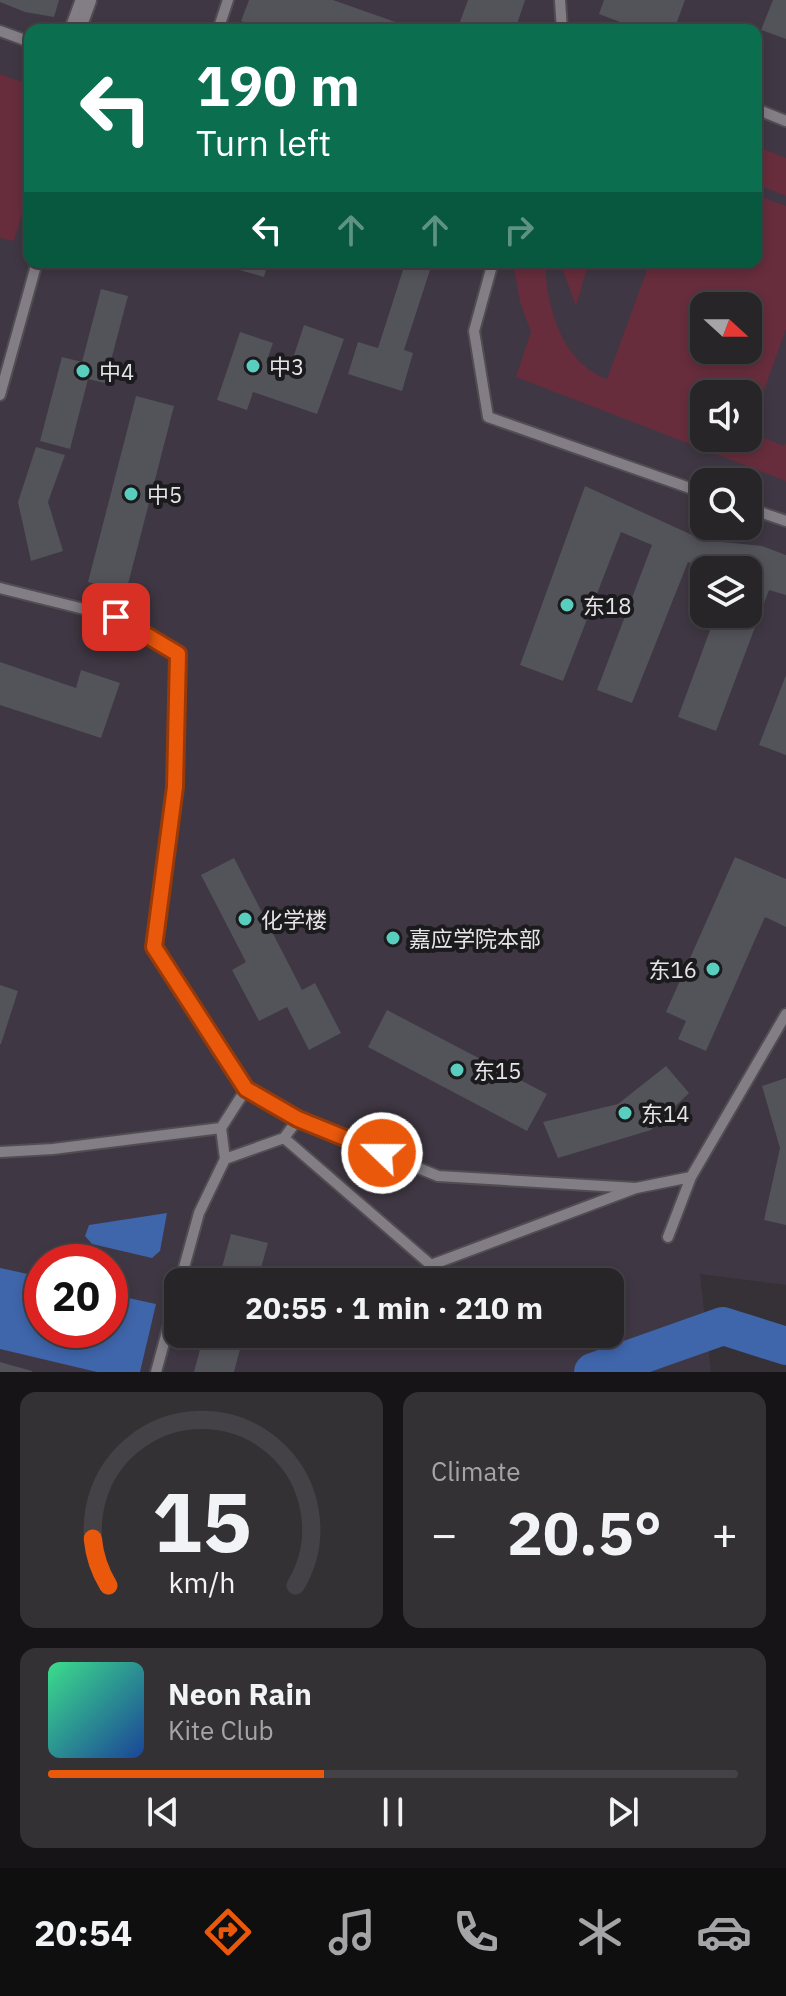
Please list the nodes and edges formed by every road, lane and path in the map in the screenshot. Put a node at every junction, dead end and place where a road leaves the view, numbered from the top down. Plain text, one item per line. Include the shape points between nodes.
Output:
1 (86, 0) edge
2 (228, 0) edge
3 (560, 0) edge
4 (77, 24) edge
5 (220, 24) edge
6 (562, 24) edge
7 (0, 31) edge
8 (24, 40) edge
9 (762, 111) edge
10 (786, 121) edge
11 (35, 268) edge
12 (491, 268) edge
13 (0, 395) edge
14 (690, 488) edge
15 (762, 513) edge
16 (786, 521) edge
17 (0, 588) edge
18 (786, 1014) edge
19 (246, 1089) junction
20 (298, 1119) junction
21 (221, 1128) junction
22 (284, 1138) junction
23 (0, 1152) edge
24 (225, 1159) junction
25 (691, 1177) junction
26 (636, 1188) junction
27 (668, 1237) dead end
28 (184, 1268) edge
29 (164, 1343) edge
30 (156, 1372) edge

1 - 4 street
2 - 5 lane
3 - 6 lane
7 - 8 lane
9 - 10 lane
11 - 13 lane
12 - 14 lane via 474,331 488,417
15 - 16 lane
17 - 19 lane via 116,617 178,654 175,787 154,947
18 - 25 lane
19 - 20 lane
19 - 21 lane
20 - 22 lane
20 - 26 lane via 438,1176
21 - 23 lane
21 - 24 lane
22 - 24 lane
22 - 26 lane via 431,1265
24 - 28 lane via 199,1213
25 - 26 lane
25 - 27 lane
29 - 30 lane

